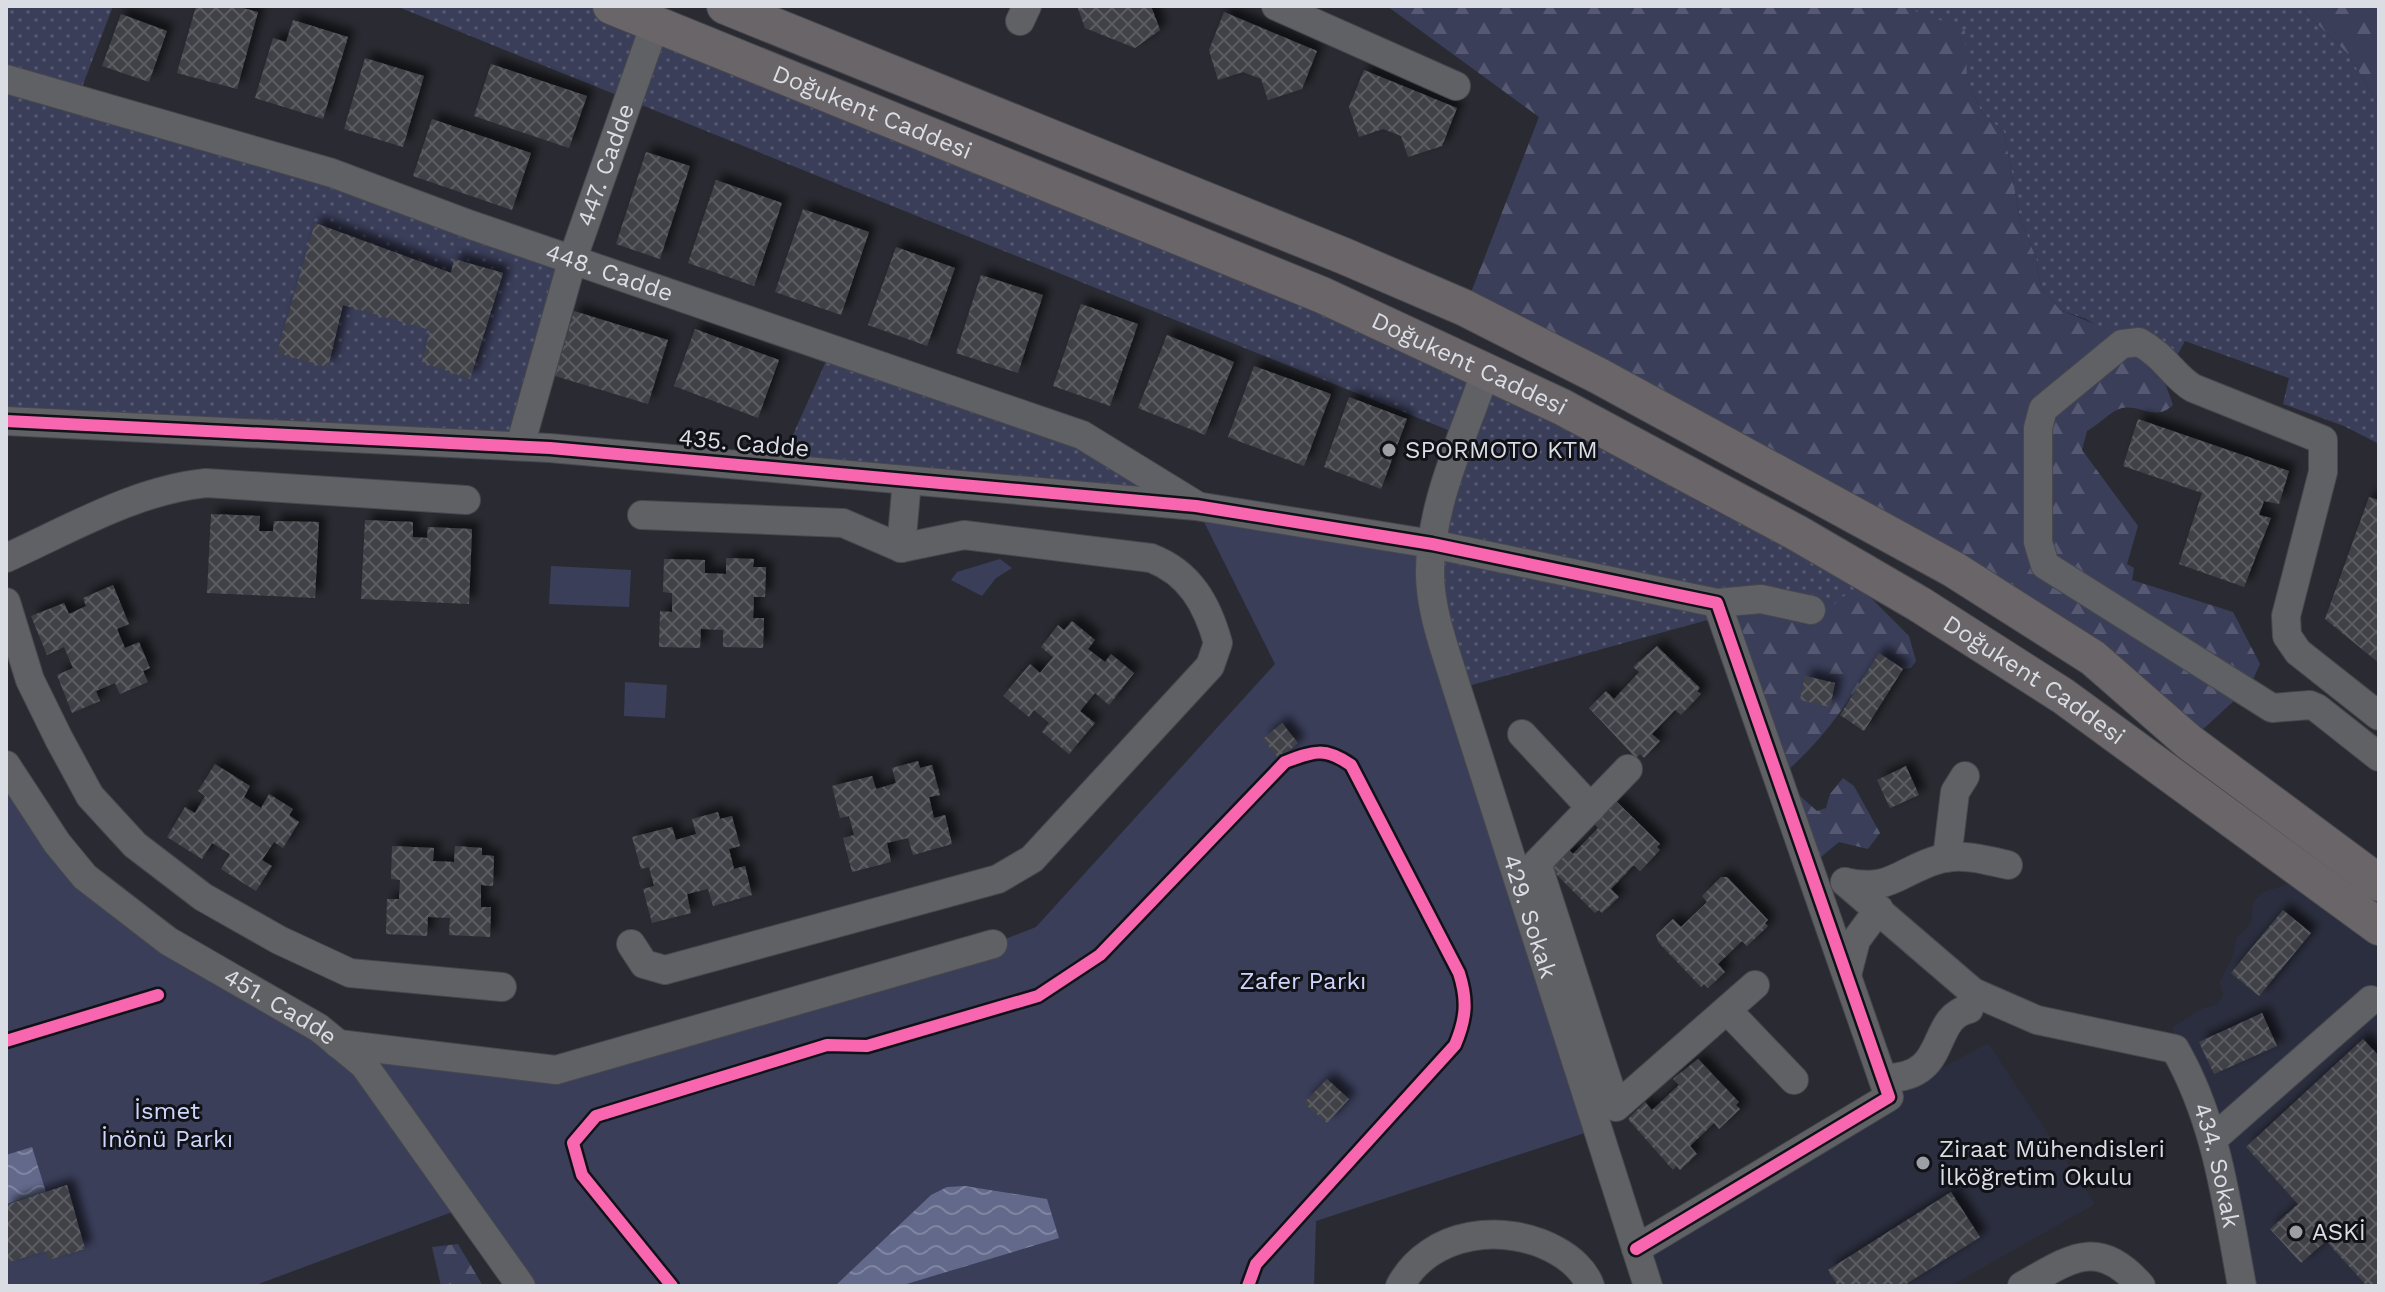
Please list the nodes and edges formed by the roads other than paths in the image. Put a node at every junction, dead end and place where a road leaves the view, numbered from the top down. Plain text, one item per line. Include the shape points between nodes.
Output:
1 (611, 6) edge
2 (725, 6) edge
3 (1276, 6) edge
4 (655, 24) junction
5 (6, 79) edge
6 (1456, 86) dead end
7 (573, 258) junction
8 (1486, 370) junction
9 (6, 421) edge
10 (49, 421) junction
11 (6, 431) edge
12 (520, 446) junction
13 (907, 480) junction
14 (466, 500) dead end
15 (1196, 506) junction
16 (642, 515) dead end
17 (1432, 544) junction
18 (901, 548) junction
19 (6, 558) edge
20 (6, 602) edge
21 (1717, 603) junction
22 (1811, 610) dead end
23 (2379, 716) edge
24 (1522, 734) dead end
25 (2379, 757) edge
26 (6, 765) edge
27 (1628, 769) dead end
28 (1965, 776) dead end
29 (1591, 808) junction
30 (1947, 858) junction
31 (2008, 865) dead end
32 (1809, 867) junction
33 (1845, 882) junction
34 (2379, 883) edge
35 (1879, 909) junction
36 (2379, 927) edge
37 (631, 944) dead end
38 (993, 944) dead end
39 (1847, 975) junction
40 (1564, 984) junction
41 (1755, 985) dead end
42 (502, 987) dead end
43 (1973, 992) junction
44 (2371, 1000) dead end
45 (1727, 1010) junction
46 (338, 1044) junction
47 (1883, 1078) junction
48 (1794, 1080) dead end
49 (2213, 1139) junction
50 (1636, 1249) junction
51 (521, 1286) edge
52 (1400, 1286) edge
53 (1590, 1286) edge
54 (1648, 1286) edge
55 (2022, 1286) edge
56 (2141, 1286) edge
57 (2242, 1286) edge

1 - 4 main road, Doğukent Caddesi
2 - 34 main road, Doğukent Caddesi via 1358,262 1465,308 1613,384 1939,561 2093,658 2189,742
3 - 6 street
4 - 7 street, 447. Cadde
4 - 8 main road, Doğukent Caddesi via 1322,295
5 - 7 street, 448. Cadde via 332,173
7 - 12 street, 447. Cadde
7 - 15 street, 448. Cadde via 1082,435
8 - 17 street, 429. Sokak via 1443,493
8 - 36 main road, Doğukent Caddesi via 1797,533 1919,604 2063,696
9 - 10 street
10 - 11 street
10 - 12 street, 435. Cadde
12 - 13 street, 435. Cadde
13 - 15 street, 435. Cadde
13 - 18 street
14 - 19 street via 206,483 181,486 151,494
15 - 17 street, 435. Cadde
16 - 18 street via 843,523
17 - 21 street, 435. Cadde
17 - 40 street, 429. Sokak via 1432,592 1442,639
18 - 37 street via 964,535 1151,558 1186,577 1218,643 1210,666 1032,859 998,879 665,970 644,964
20 - 42 street via 30,680 59,739 90,796 135,845 203,897 350,973
21 - 22 street, 435. Cadde via 1761,599
21 - 32 street
23 - 25 street via 2298,652 2287,636 2286,616 2323,472 2323,440 2183,383 2170,364 2139,342 2122,344 2048,403 2038,428 2038,542 2045,565 2272,708 2317,708
24 - 29 street
26 - 46 street, 451. Cadde via 85,877 168,941
27 - 29 street
28 - 30 street via 1955,792
29 - 40 street via 1537,863
30 - 31 street
30 - 33 street via 1912,869 1885,886
32 - 33 street
32 - 39 street
33 - 35 street
35 - 39 street via 1856,940
35 - 43 street
38 - 46 street via 556,1070
39 - 47 street
40 - 45 street via 1616,1107
40 - 50 street, 429. Sokak
41 - 45 street
43 - 47 street via 1969,1009 1952,1017 1930,1060 1915,1073
43 - 49 street, 434. Sokak via 2037,1020 2175,1049
44 - 49 street
45 - 48 street
46 - 51 street, 451. Cadde via 364,1065
47 - 50 street via 1889,1097
49 - 57 street, 434. Sokak
50 - 54 street, 429. Sokak
52 - 53 street via 1425,1255 1452,1241 1512,1233 1569,1258
55 - 56 street via 2088,1254 2126,1269

